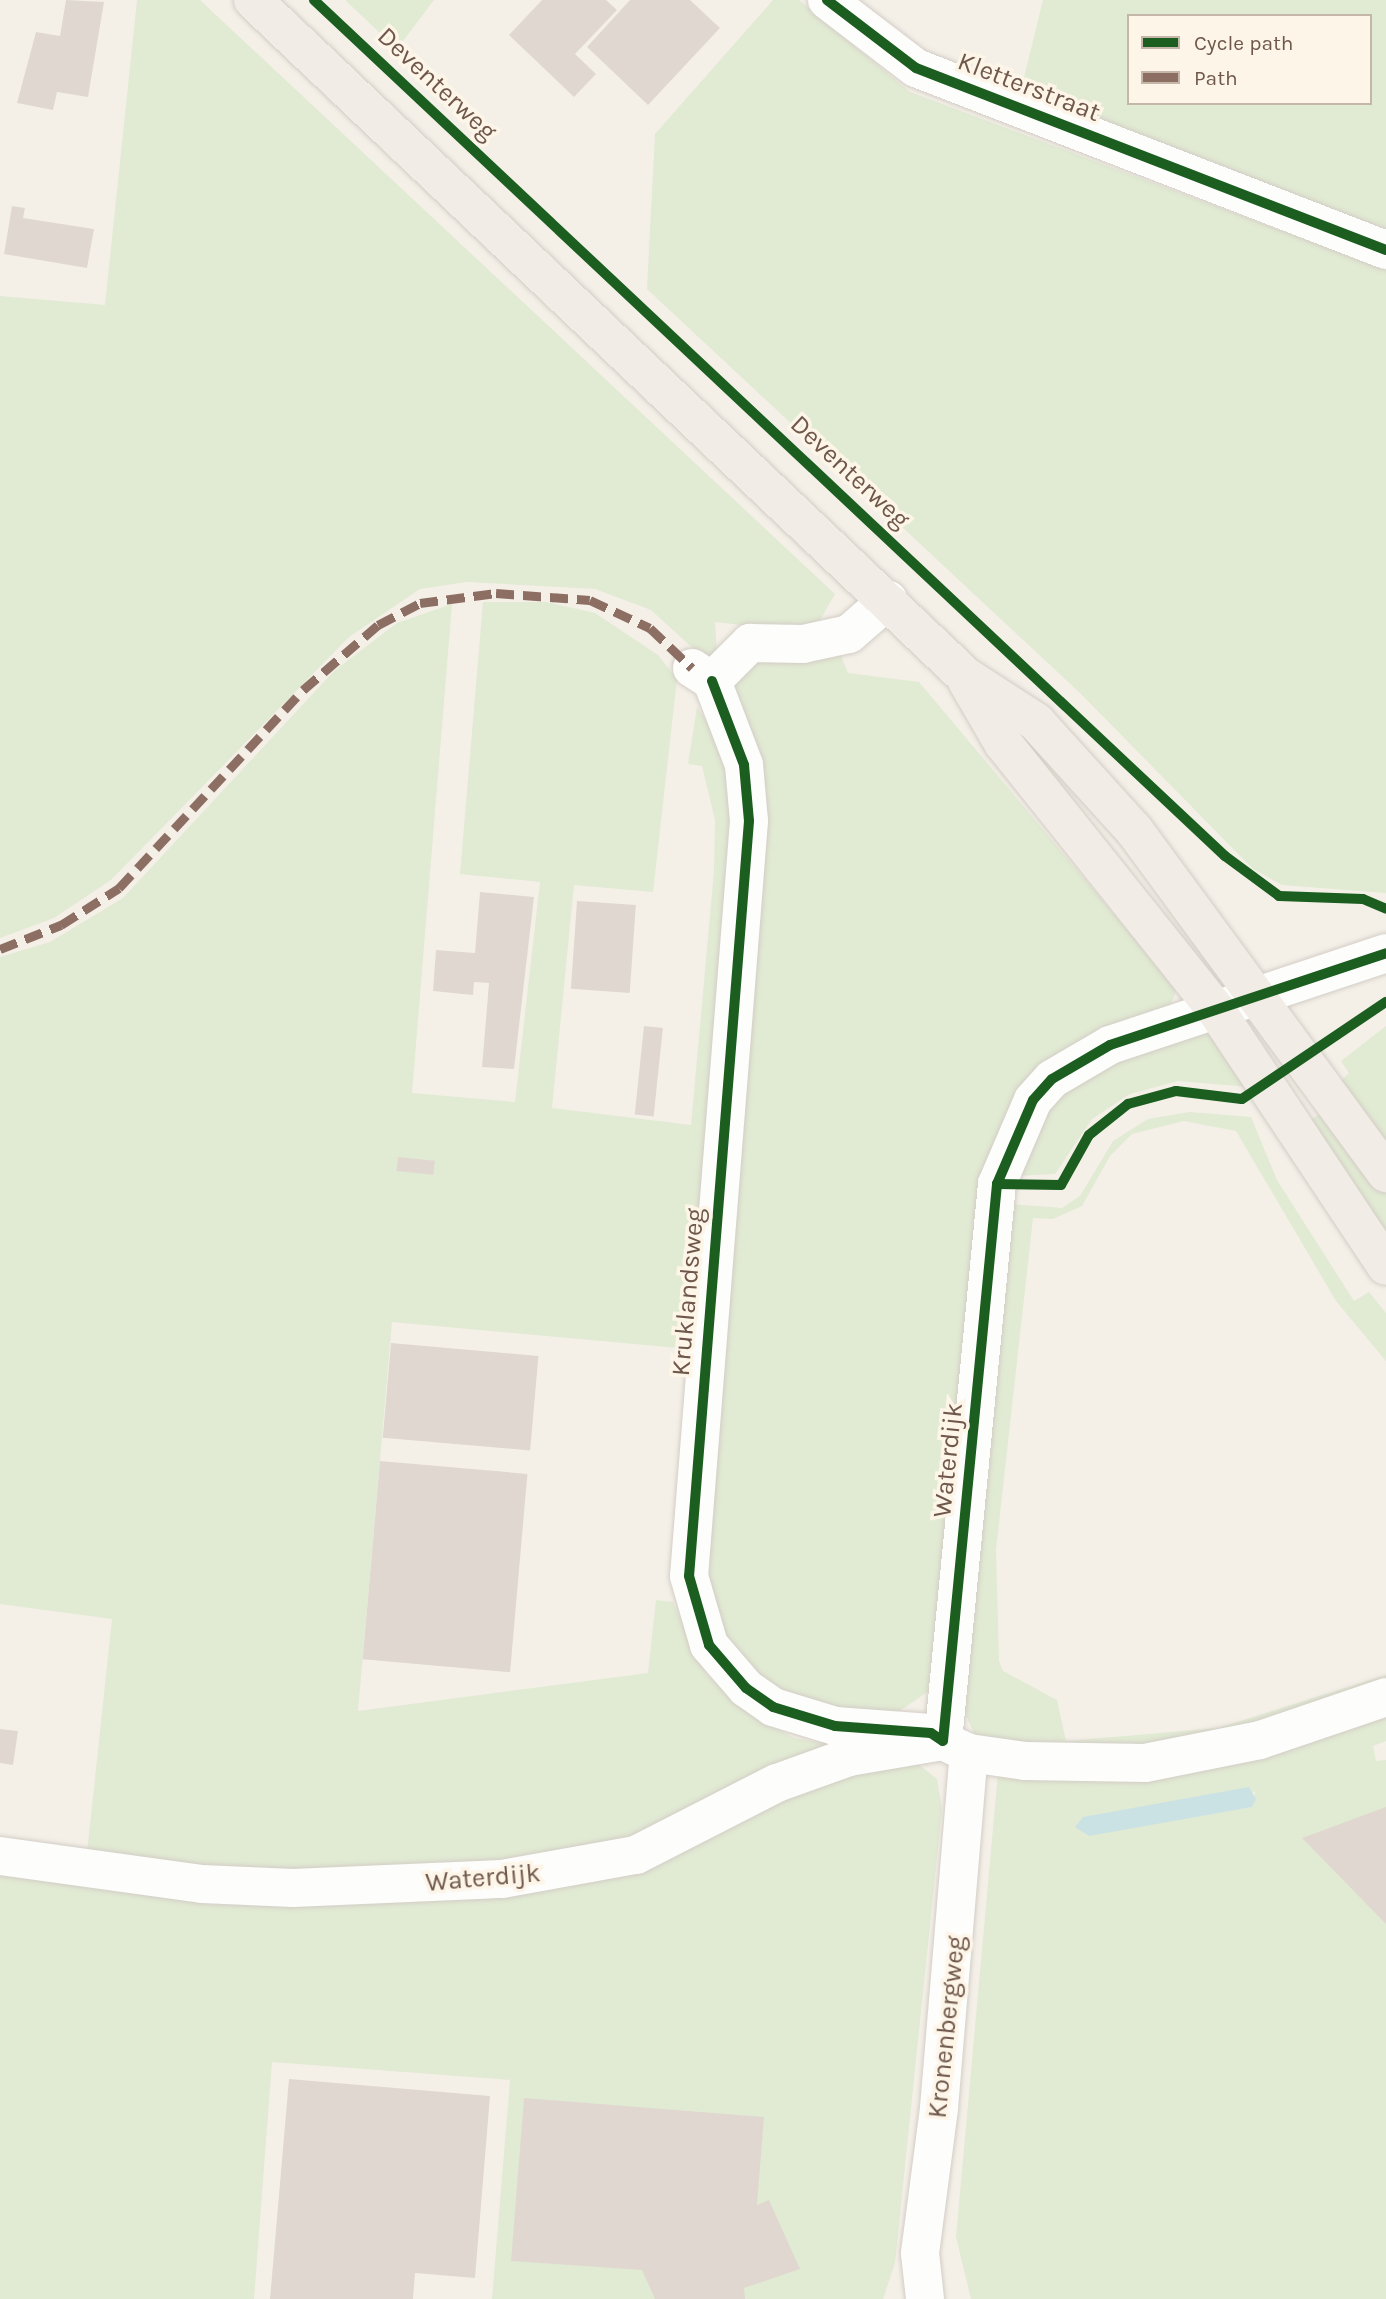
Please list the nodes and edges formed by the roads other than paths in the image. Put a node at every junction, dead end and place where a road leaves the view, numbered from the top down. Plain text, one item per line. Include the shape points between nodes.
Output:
1 (253, 0) edge
2 (827, 0) edge
3 (1386, 250) edge
4 (888, 600) junction
5 (965, 676) junction
6 (1386, 953) edge
7 (1259, 996) junction
8 (1216, 1010) junction
9 (1386, 1173) edge
10 (1386, 1266) edge
11 (1386, 1697) edge
12 (956, 1747) junction
13 (0, 1856) edge
14 (925, 2299) edge

1 - 4 main road
2 - 3 street, Kletterstraat via 916,68
4 - 5 main road
4 - 12 street, Kruklandsweg via 849,634 739,648 702,674 744,765 749,821 690,1538 692,1599 724,1666 773,1707 835,1726 931,1733
5 - 7 main road via 1037,722 1103,793
5 - 8 main road via 1003,743
6 - 7 street, Waterdijk
7 - 8 street, Waterdijk
7 - 9 main road
8 - 10 main road
8 - 12 street, Waterdijk via 1110,1045 1052,1079 1033,1100 1006,1155 997,1184
11 - 12 street, Waterdijk via 1260,1741 1179,1759 1102,1764
12 - 13 street, Waterdijk via 828,1762 636,1855 502,1879 228,1885
12 - 14 street, Kronenbergweg via 939,2108 920,2253

